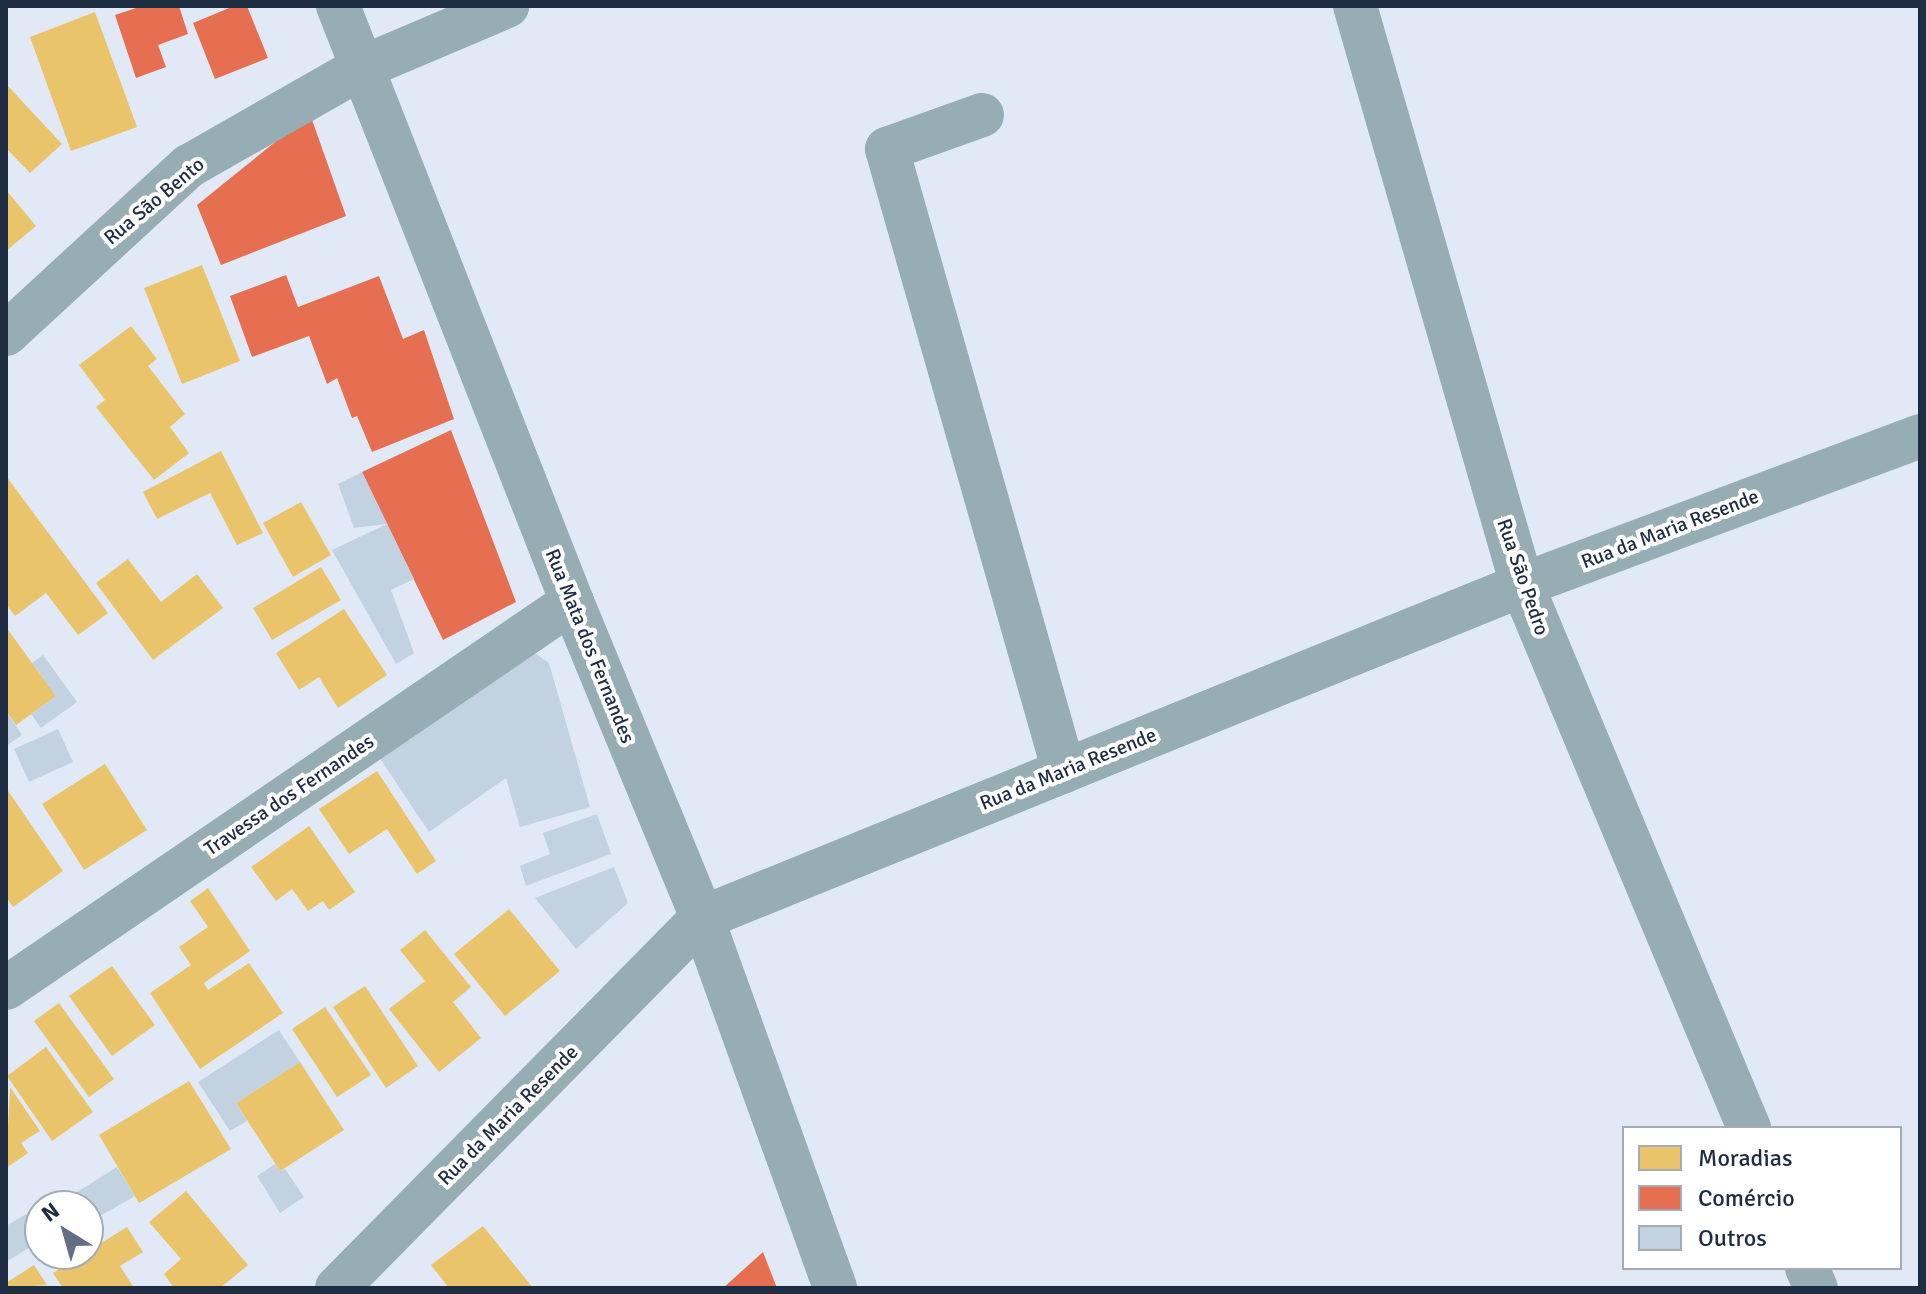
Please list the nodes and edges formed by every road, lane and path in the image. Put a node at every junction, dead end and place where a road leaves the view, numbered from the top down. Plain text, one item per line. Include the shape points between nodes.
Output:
1 (338, 6) edge
2 (507, 6) edge
3 (1355, 6) edge
4 (361, 68) junction
5 (982, 115) dead end
6 (6, 334) edge
7 (1920, 436) edge
8 (1522, 585) junction
9 (572, 602) junction
10 (1064, 771) junction
11 (702, 918) junction
12 (6, 988) edge
13 (1748, 1126) edge
14 (337, 1288) edge
15 (835, 1288) edge

1 - 4 street, Rua Mata dos Fernandes
2 - 4 street, Rua São Bento
3 - 8 street, Rua São Pedro
4 - 6 street, Rua São Bento via 189,166
4 - 9 street, Rua Mata dos Fernandes
5 - 10 street via 887,149
7 - 8 street, Rua da Maria Resende
8 - 10 street, Rua da Maria Resende
8 - 13 street, Rua São Pedro
9 - 11 street, Rua Mata dos Fernandes
9 - 12 street, Travessa dos Fernandes
10 - 11 street, Rua da Maria Resende
11 - 14 street, Rua da Maria Resende
11 - 15 street, Rua Mata dos Fernandes

